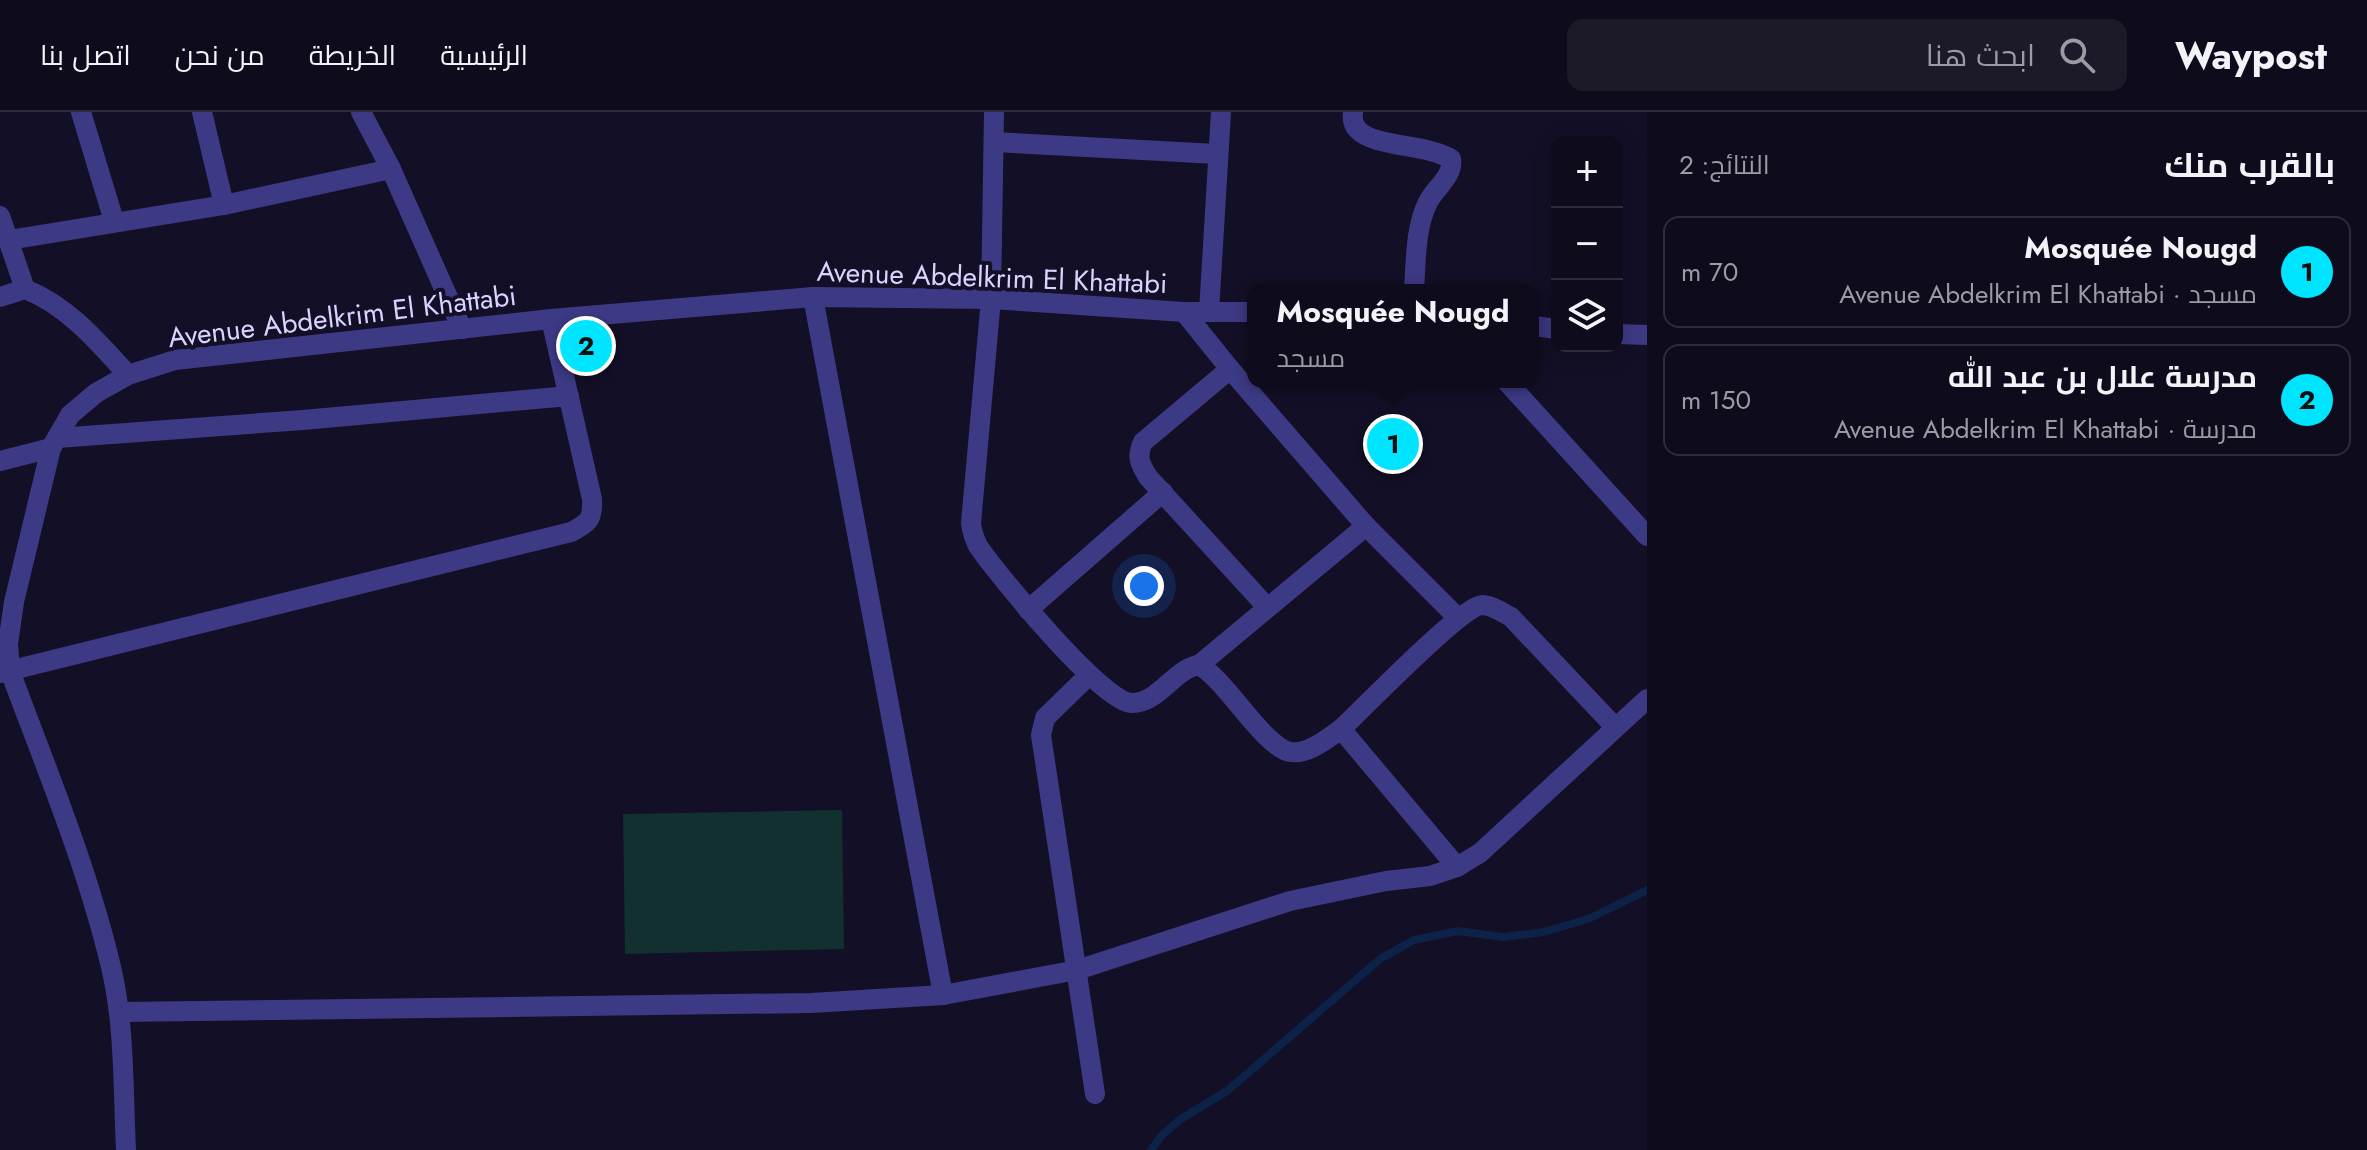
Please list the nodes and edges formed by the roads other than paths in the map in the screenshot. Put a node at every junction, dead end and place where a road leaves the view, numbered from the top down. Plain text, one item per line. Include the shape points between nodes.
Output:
1 (81, 112) edge
2 (202, 112) edge
3 (361, 112) edge
4 (994, 112) edge
5 (1221, 112) edge
6 (1353, 112) edge
7 (994, 142) junction
8 (1217, 154) junction
9 (391, 169) junction
10 (224, 205) junction
11 (0, 216) edge
12 (114, 221) junction
13 (9, 240) junction
14 (1414, 284) edge
15 (25, 289) junction
16 (0, 297) edge
17 (813, 297) junction
18 (991, 299) junction
19 (1184, 312) junction
20 (1209, 312) junction
21 (1247, 312) edge
22 (551, 319) junction
23 (462, 329) junction
24 (1623, 334) edge
25 (1647, 335) edge
26 (1230, 369) junction
27 (128, 375) junction
28 (1512, 388) edge
29 (569, 396) junction
30 (54, 443) junction
31 (0, 461) edge
32 (1163, 492) junction
33 (1366, 526) junction
34 (1647, 536) edge
35 (1267, 607) junction
36 (1028, 610) junction
37 (1458, 618) junction
38 (1199, 665) junction
39 (5, 672) edge
40 (1089, 675) junction
41 (1647, 699) edge
42 (1615, 727) junction
43 (1341, 729) junction
44 (1457, 867) junction
45 (1077, 970) junction
46 (943, 995) junction
47 (119, 1012) junction
48 (1095, 1094) dead end
49 (126, 1150) edge

1 - 12 street
2 - 10 street
3 - 9 street
4 - 7 street
5 - 8 street
6 - 14 street via 1354,125 1364,135 1451,159 1450,171 1428,203
7 - 8 street
7 - 18 street
8 - 20 street
9 - 10 street
9 - 23 street
10 - 12 street
11 - 13 street
12 - 13 street
13 - 15 street
15 - 16 street
15 - 27 street via 64,310
17 - 18 street, Avenue Abdelkrim El Khattabi
17 - 22 street, Avenue Abdelkrim El Khattabi
17 - 46 street
18 - 19 street, Avenue Abdelkrim El Khattabi
18 - 36 street via 971,523 978,546
19 - 20 street, Avenue Abdelkrim El Khattabi
19 - 26 street
20 - 21 street, Avenue Abdelkrim El Khattabi
22 - 23 street, Avenue Abdelkrim El Khattabi
22 - 29 street
23 - 27 street, Avenue Abdelkrim El Khattabi via 175,360
24 - 25 street
26 - 32 street via 1143,442 1138,462
26 - 33 street
27 - 30 street, Avenue Abdelkrim El Khattabi via 70,415
28 - 34 street
29 - 30 street
29 - 39 street via 592,499 593,515 587,525
30 - 31 street
30 - 39 street, Avenue Abdelkrim El Khattabi via 14,602
32 - 35 street
32 - 36 street
33 - 35 street
33 - 37 street
35 - 38 street
36 - 40 street
37 - 42 street via 1482,605 1511,617
37 - 43 street
38 - 40 street via 1133,703
38 - 43 street via 1278,746 1291,752 1305,750
39 - 47 street, Avenue Abdelkrim El Khattabi via 86,878
40 - 45 street via 1042,725
41 - 42 street
42 - 44 street via 1480,853
43 - 44 street
44 - 45 street via 1290,901
45 - 46 street
45 - 48 street
46 - 47 street via 811,1003
47 - 49 street, Avenue Abdelkrim El Khattabi

